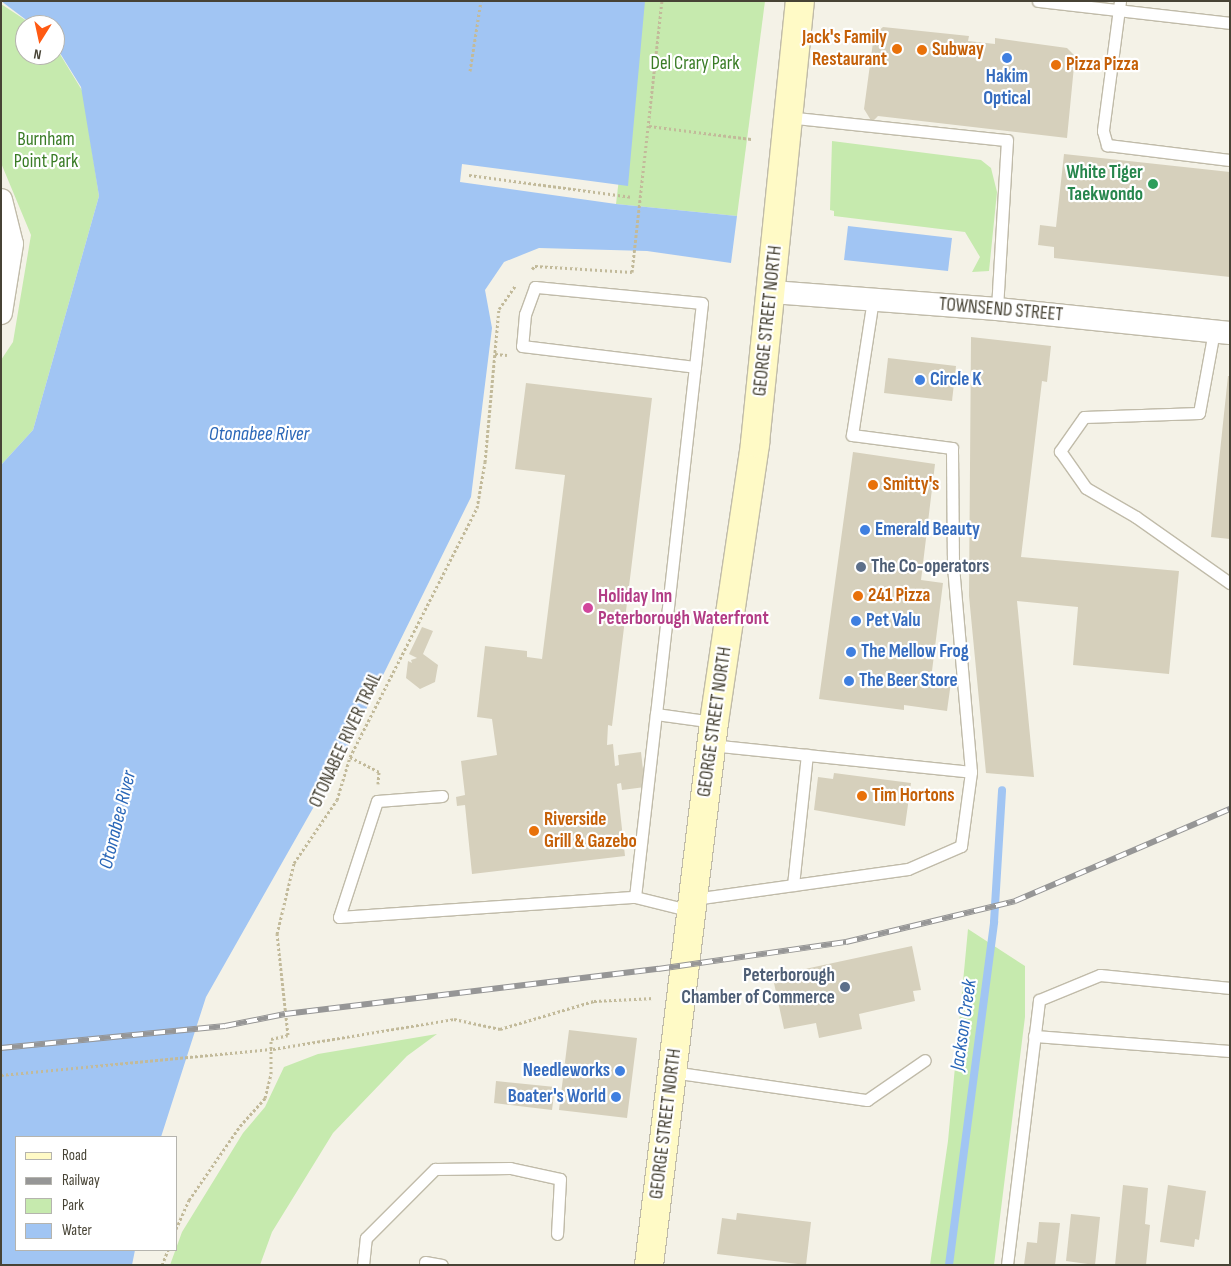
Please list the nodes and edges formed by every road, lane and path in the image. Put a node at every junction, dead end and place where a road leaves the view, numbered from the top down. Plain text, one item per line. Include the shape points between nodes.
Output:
1 (481, 1) edge
2 (662, 1) edge
3 (800, 1) edge
4 (1038, 1) edge
5 (1119, 6) edge
6 (1230, 23) edge
7 (470, 71) dead end
8 (787, 117) junction
9 (649, 126) junction
10 (751, 139) dead end
11 (1230, 160) edge
12 (469, 175) dead end
13 (631, 197) dead end
14 (1, 200) edge
15 (632, 272) dead end
16 (772, 292) junction
17 (507, 293) dead end
18 (873, 300) junction
19 (997, 309) junction
20 (1, 313) edge
21 (1222, 332) edge
22 (695, 367) junction
23 (1230, 583) edge
24 (656, 714) junction
25 (713, 734) junction
26 (807, 755) junction
27 (350, 757) junction
28 (971, 772) junction
29 (442, 796) dead end
30 (377, 801) junction
31 (793, 885) junction
32 (635, 897) junction
33 (692, 905) junction
34 (1230, 988) edge
35 (682, 996) junction
36 (1034, 1036) junction
37 (273, 1049) junction
38 (1230, 1052) edge
39 (925, 1060) dead end
40 (672, 1072) junction
41 (1, 1075) edge
42 (178, 1225) edge
43 (557, 1234) dead end
44 (168, 1251) edge
45 (426, 1262) dead end
46 (162, 1265) edge
47 (363, 1265) edge
48 (442, 1265) edge
49 (649, 1265) edge
50 (1007, 1265) edge

1 - 7 path
2 - 9 path
3 - 8 main road, GEORGE STREET NORTH
4 - 5 lane
5 - 6 lane
5 - 11 lane via 1103,131 1107,145
8 - 16 main road, GEORGE STREET NORTH
8 - 19 lane via 1007,140
9 - 10 path
9 - 15 path
12 - 13 path
14 - 20 street via 12,244
16 - 18 street, TOWNSEND STREET
16 - 25 main road, GEORGE STREET NORTH via 755,443
17 - 27 path, OTONABEE RIVER TRAIL via 499,309 485,462 477,508
18 - 19 street, TOWNSEND STREET
18 - 28 lane via 852,434 952,448 953,565
19 - 21 street, TOWNSEND STREET
21 - 23 lane via 1199,413 1084,417 1060,451 1086,488 1136,517
22 - 22 lane via 702,303 535,287 525,314 522,346
22 - 24 lane
24 - 25 lane
24 - 32 lane
25 - 26 lane
25 - 33 main road, GEORGE STREET NORTH
26 - 28 lane
26 - 31 lane
27 - 30 path via 379,772
27 - 37 path, OTONABEE RIVER TRAIL via 337,800 294,863 277,934 288,1034 271,1039
28 - 31 lane via 961,846 908,869
29 - 30 lane
30 - 32 lane via 339,917
31 - 33 lane
32 - 33 lane
33 - 35 main road, GEORGE STREET NORTH
34 - 36 lane via 1100,975 1039,1000
35 - 37 path via 594,1001 500,1029 454,1019
35 - 40 main road, GEORGE STREET NORTH
36 - 38 lane
36 - 50 lane
37 - 41 path
37 - 42 path via 264,1098 240,1126 189,1200
39 - 40 lane via 867,1100
40 - 49 main road, GEORGE STREET NORTH
43 - 47 lane via 560,1179 510,1168 435,1169 366,1238
44 - 46 path
45 - 48 lane

